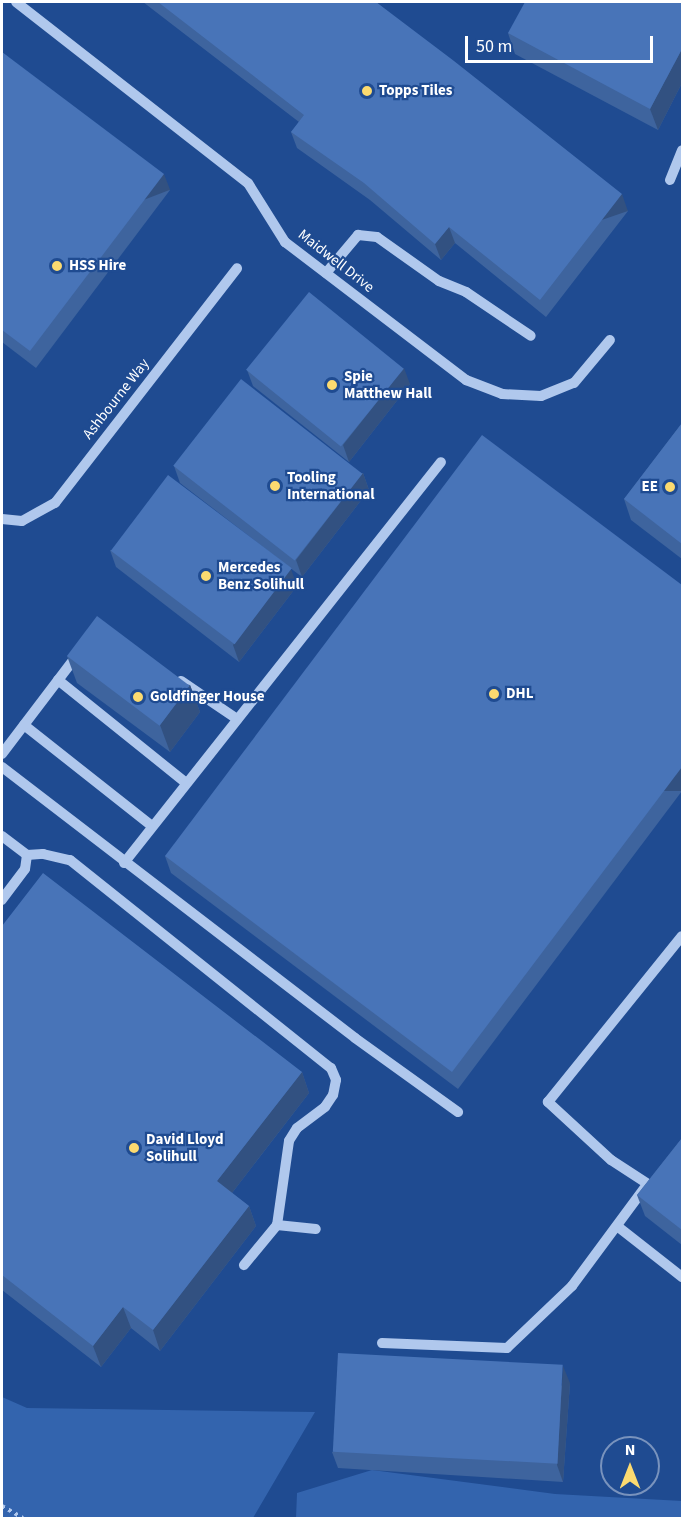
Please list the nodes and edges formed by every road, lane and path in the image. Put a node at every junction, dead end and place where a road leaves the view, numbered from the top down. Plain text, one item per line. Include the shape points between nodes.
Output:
1 (16, 2) edge
2 (682, 150) edge
3 (670, 180) dead end
4 (237, 268) dead end
5 (326, 273) junction
6 (531, 336) dead end
7 (610, 340) dead end
8 (441, 462) dead end
9 (2, 519) edge
10 (85, 646) edge
11 (171, 675) edge
12 (58, 680) junction
13 (237, 719) junction
14 (24, 725) junction
15 (2, 754) edge
16 (2, 767) edge
17 (186, 783) junction
18 (153, 826) junction
19 (2, 836) edge
20 (27, 855) junction
21 (124, 862) junction
22 (2, 900) edge
23 (682, 936) edge
24 (458, 1112) dead end
25 (277, 1225) junction
26 (616, 1226) junction
27 (316, 1229) dead end
28 (244, 1265) dead end
29 (682, 1277) edge
30 (382, 1343) dead end
31 (2, 1506) edge
32 (23, 1518) edge

1 - 5 lane, Maidwell Drive via 248,183 285,242
2 - 3 lane
4 - 9 lane, Ashbourne Way via 55,503 22,521
5 - 6 lane via 358,235 377,237 439,281 474,296
5 - 7 lane, Maidwell Drive via 466,380 502,394 541,396 574,383
8 - 13 lane
10 - 12 lane
11 - 13 lane
12 - 14 lane
12 - 17 lane
13 - 17 lane
14 - 15 lane
14 - 18 lane
16 - 21 lane
17 - 18 lane
18 - 21 lane
19 - 20 lane
20 - 22 lane via 25,869
20 - 25 lane via 70,860 331,1068 336,1080 333,1095 325,1107 297,1128 290,1141
21 - 24 lane
23 - 26 lane via 548,1102 611,1160 652,1179
25 - 27 lane
25 - 28 lane
26 - 29 lane
26 - 30 lane via 572,1286 507,1348
31 - 32 path

